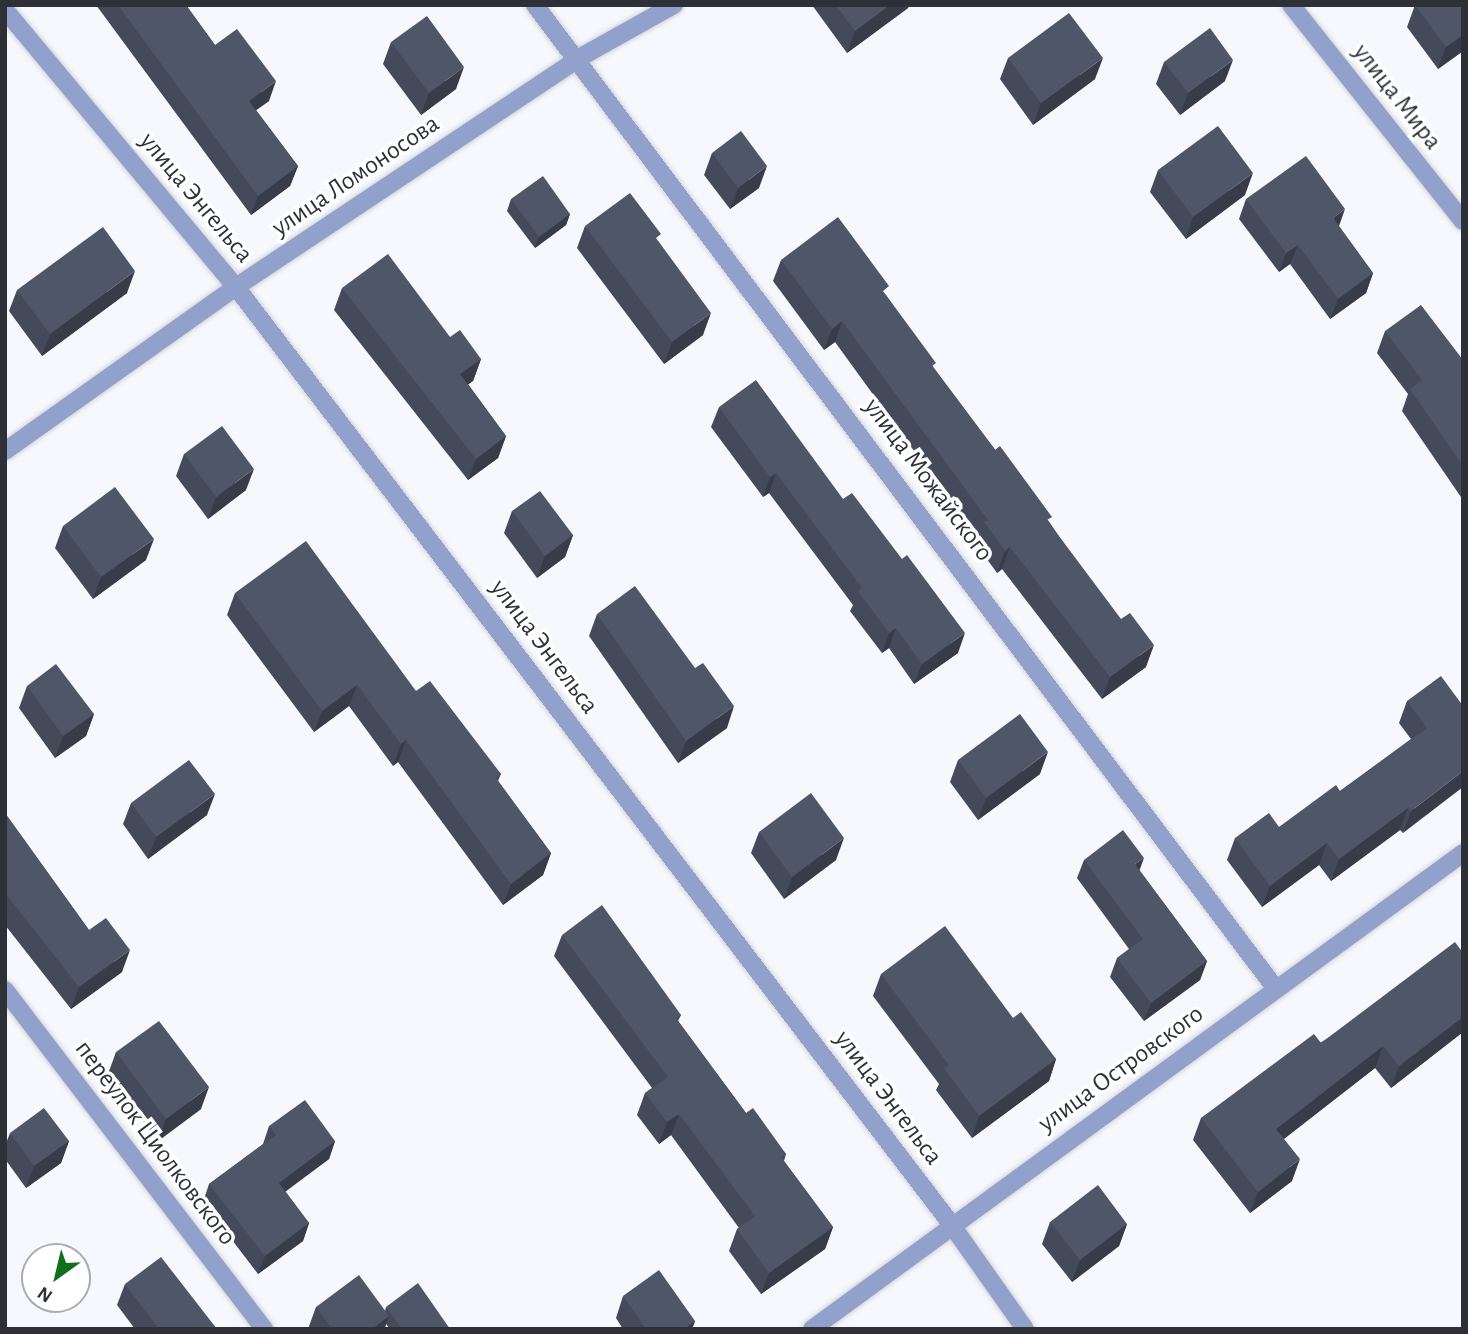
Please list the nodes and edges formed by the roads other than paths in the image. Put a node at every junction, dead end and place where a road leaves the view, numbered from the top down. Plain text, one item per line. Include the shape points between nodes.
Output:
1 (535, 5) edge
2 (674, 5) edge
3 (1291, 5) edge
4 (5, 10) edge
5 (579, 58) junction
6 (1463, 221) edge
7 (236, 287) junction
8 (5, 451) edge
9 (1463, 853) edge
10 (1276, 989) junction
11 (5, 990) edge
12 (951, 1224) junction
13 (264, 1329) edge
14 (812, 1329) edge
15 (1025, 1329) edge

1 - 5 street, улица Можайского
2 - 5 street, улица Ломоносова
3 - 6 street, улица Мира
4 - 7 street, улица Энгельса
5 - 7 street, улица Ломоносова
5 - 10 street, улица Можайского
7 - 8 street, улица Ломоносова
7 - 12 street, улица Энгельса
9 - 10 street, улица Островского
10 - 12 street, улица Островского
11 - 13 street, переулок Циолковского
12 - 14 street, улица Островского
12 - 15 street, улица Энгельса

